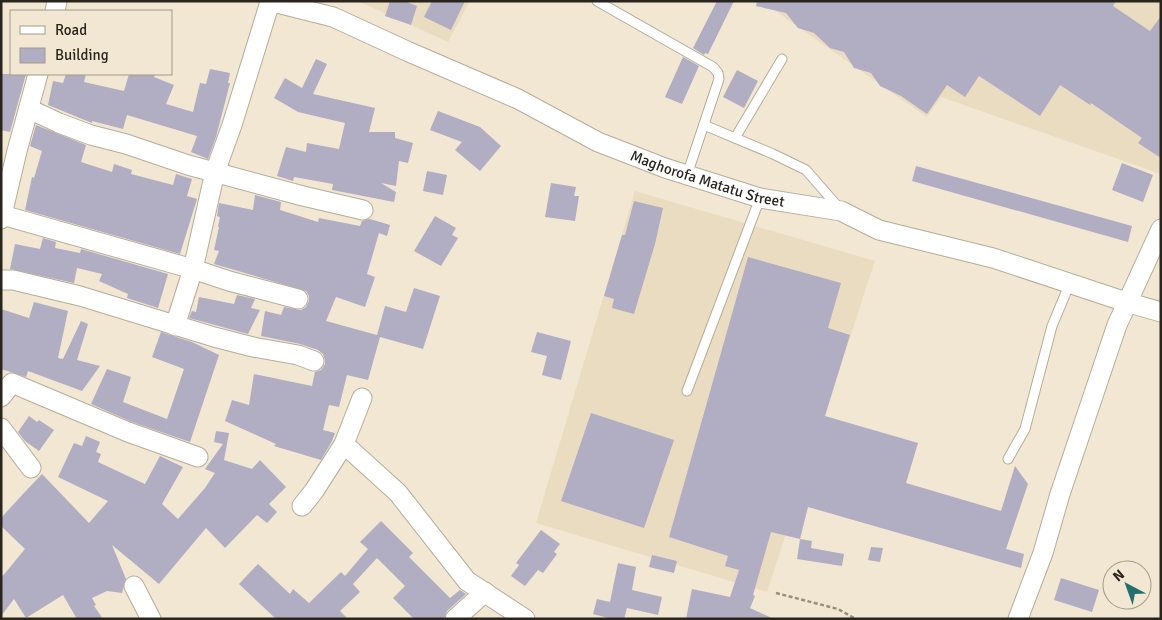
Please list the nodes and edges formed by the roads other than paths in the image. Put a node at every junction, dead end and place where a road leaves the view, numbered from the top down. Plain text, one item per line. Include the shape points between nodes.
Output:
1 (270, 1) edge
2 (597, 1) edge
3 (782, 59) dead end
4 (38, 75) edge
5 (29, 109) junction
6 (704, 125) junction
7 (735, 138) junction
8 (9, 148) edge
9 (215, 172) junction
10 (687, 175) junction
11 (760, 198) junction
12 (363, 210) dead end
13 (841, 211) junction
14 (2, 217) edge
15 (1161, 229) edge
16 (194, 268) junction
17 (1, 280) edge
18 (1070, 283) junction
19 (298, 299) dead end
20 (1126, 302) junction
21 (1161, 312) edge
22 (176, 326) junction
23 (314, 361) dead end
24 (5, 386) edge
25 (686, 391) dead end
26 (362, 398) dead end
27 (1, 428) edge
28 (344, 444) junction
29 (198, 457) dead end
30 (1008, 459) dead end
31 (30, 468) dead end
32 (302, 506) dead end
33 (134, 586) dead end
34 (485, 592) junction
35 (1022, 617) edge
36 (152, 619) edge
37 (455, 619) edge
38 (525, 619) edge

1 - 9 street
1 - 10 street, Maghorofa Matatu Street via 333,17 518,99 598,142
2 - 6 lane via 713,67 719,80
3 - 7 lane
4 - 5 street
5 - 8 street
5 - 9 street via 91,135
6 - 7 lane
6 - 10 lane
7 - 13 lane via 806,170
8 - 14 street
9 - 12 street
9 - 16 street
10 - 11 street, Maghorofa Matatu Street
11 - 13 street, Maghorofa Matatu Street
11 - 25 lane
13 - 18 street, Maghorofa Matatu Street via 879,230 993,258
14 - 16 street
15 - 20 street
16 - 19 street
16 - 22 street
17 - 22 street via 89,298
18 - 20 street, Maghorofa Matatu Street
18 - 30 lane via 1052,326 1025,428
20 - 21 street, Maghorofa Matatu Street
20 - 35 street
22 - 23 street
24 - 29 street
26 - 28 street
27 - 31 street
28 - 32 street
28 - 34 street via 398,494 467,581
33 - 36 street
34 - 37 street
34 - 38 street

